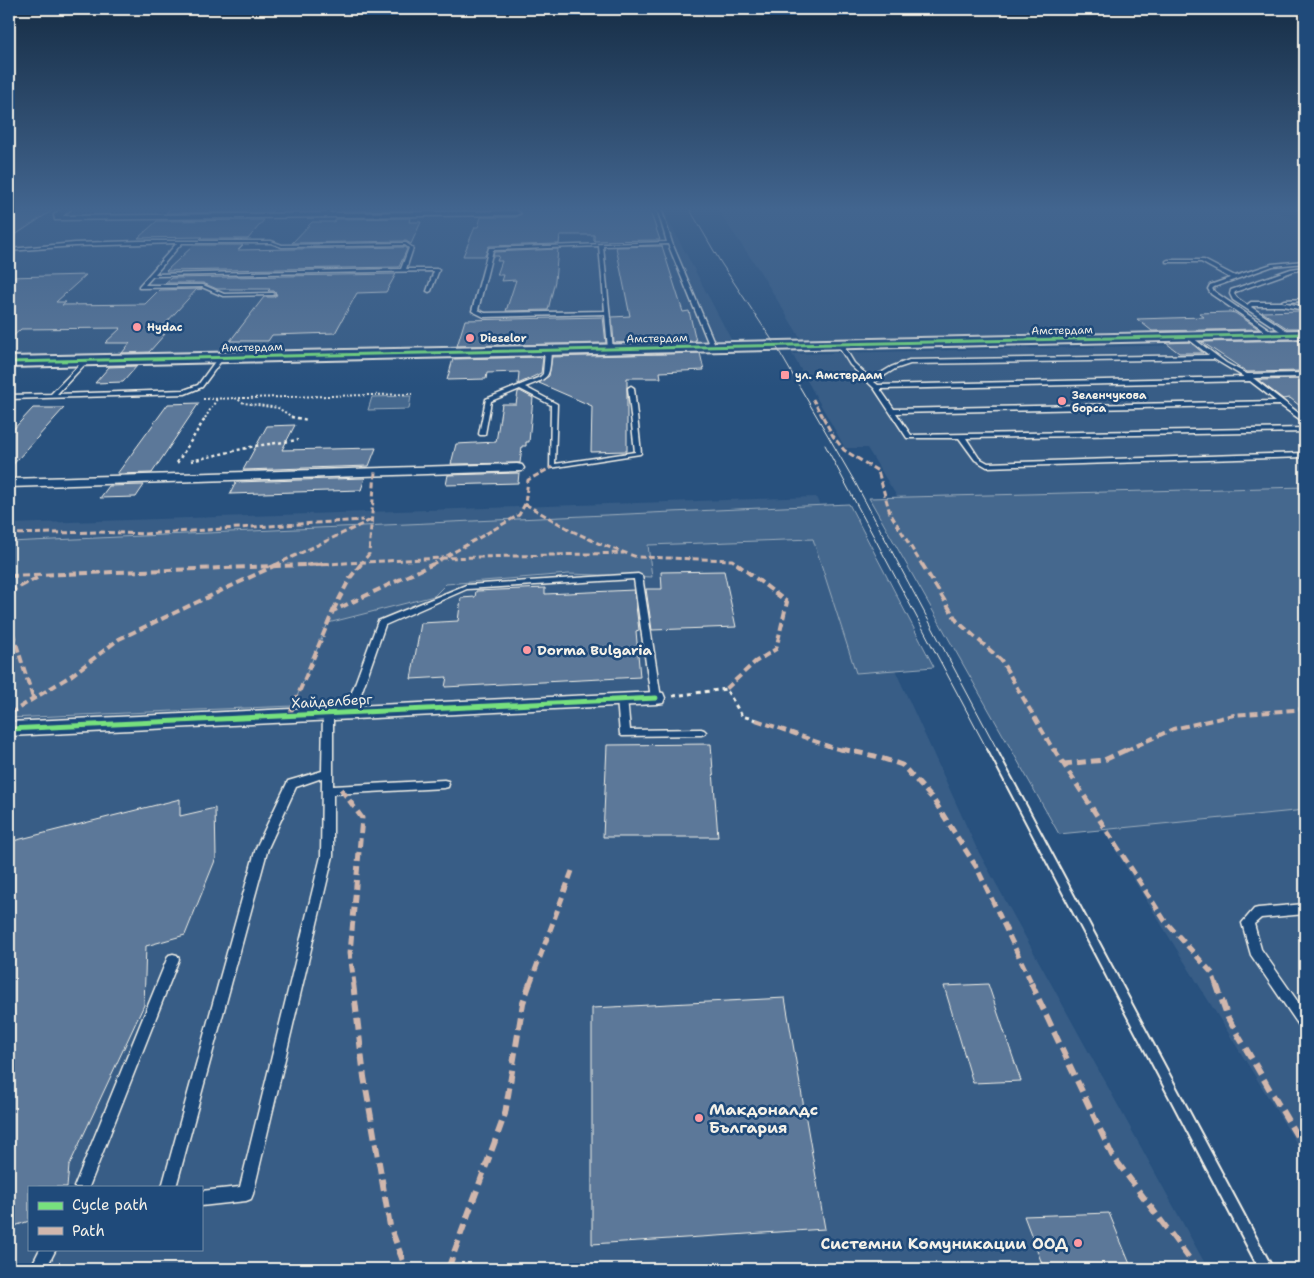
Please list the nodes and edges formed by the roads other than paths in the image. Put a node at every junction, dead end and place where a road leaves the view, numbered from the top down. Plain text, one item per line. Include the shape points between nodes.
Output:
1 (157, 268) edge
2 (486, 268) edge
3 (602, 268) edge
4 (680, 268) edge
5 (1214, 268) edge
6 (1264, 268) edge
7 (1305, 268) edge
8 (403, 270) joint
9 (151, 275) junction
10 (1234, 278) junction
11 (429, 291) dead end
12 (272, 294) dead end
13 (1305, 300) edge
14 (1272, 304) junction
15 (1305, 306) edge
16 (1248, 307) junction
17 (607, 312) junction
18 (1305, 334) edge
19 (1274, 335) junction
20 (1290, 335) junction
21 (1189, 337) junction
22 (840, 344) junction
23 (713, 347) junction
24 (611, 349) junction
25 (548, 350) junction
26 (220, 357) junction
27 (1214, 357) junction
28 (86, 360) junction
29 (9, 362) edge
30 (1305, 375) edge
31 (1248, 378) junction
32 (873, 385) junction
33 (521, 387) junction
34 (631, 388) dead end
35 (52, 396) junction
36 (9, 397) edge
37 (1282, 403) junction
38 (892, 411) junction
39 (1305, 421) edge
40 (1305, 430) edge
41 (482, 434) dead end
42 (961, 436) junction
43 (1305, 455) edge
44 (517, 468) dead end
45 (9, 483) edge
46 (656, 698) joint
47 (622, 699) junction
48 (350, 711) junction
49 (328, 712) junction
50 (9, 729) edge
51 (701, 732) dead end
52 (327, 774) junction
53 (444, 784) dead end
54 (327, 790) junction
55 (1305, 909) edge
56 (173, 959) dead end
57 (1305, 1022) edge
58 (81, 1186) edge
59 (169, 1186) edge
60 (202, 1199) edge
61 (48, 1250) edge
62 (38, 1269) edge

1 - 9 lane
2 - 17 lane via 475,312 484,315
3 - 17 lane
4 - 23 lane
5 - 10 lane
6 - 10 lane
7 - 16 lane via 1233,291 1235,299
8 - 9 lane
8 - 11 lane via 437,270
9 - 12 lane via 140,287 202,286 222,295
10 - 19 lane via 1210,289
13 - 14 lane
14 - 15 lane
14 - 16 lane via 1251,304
16 - 20 lane
17 - 24 lane
18 - 20 street, Амстердам
19 - 20 street, Амстердам
19 - 21 street, Амстердам
21 - 22 street, Амстердам
21 - 27 lane
22 - 23 street, Амстердам
22 - 32 lane via 852,364
23 - 24 street, Амстердам
24 - 25 street, Амстердам
25 - 26 street, Амстердам
25 - 33 lane via 546,374
26 - 28 street, Амстердам
26 - 35 lane via 200,386 185,392
27 - 31 lane
27 - 32 lane via 909,362 893,368
28 - 29 street, Амстердам
28 - 35 lane
30 - 31 lane
31 - 32 lane
31 - 37 lane
32 - 38 lane
33 - 34 lane via 554,404 552,467 638,453
33 - 41 lane via 488,400
35 - 36 lane
37 - 38 lane
37 - 39 lane
38 - 42 lane via 909,437
40 - 42 lane
42 - 43 lane via 978,459 987,465
44 - 45 street
46 - 47 street, Хайделберг
46 - 48 lane via 638,576 466,587 381,623
47 - 48 street, Хайделберг
47 - 51 lane via 625,734
48 - 49 street, Хайделберг
49 - 50 street, Хайделберг
49 - 52 lane
52 - 54 lane
52 - 59 lane via 292,784 262,848
53 - 54 lane
54 - 60 lane via 326,856 246,1194
55 - 57 lane via 1258,913 1248,923 1255,951
56 - 58 lane
61 - 62 lane

